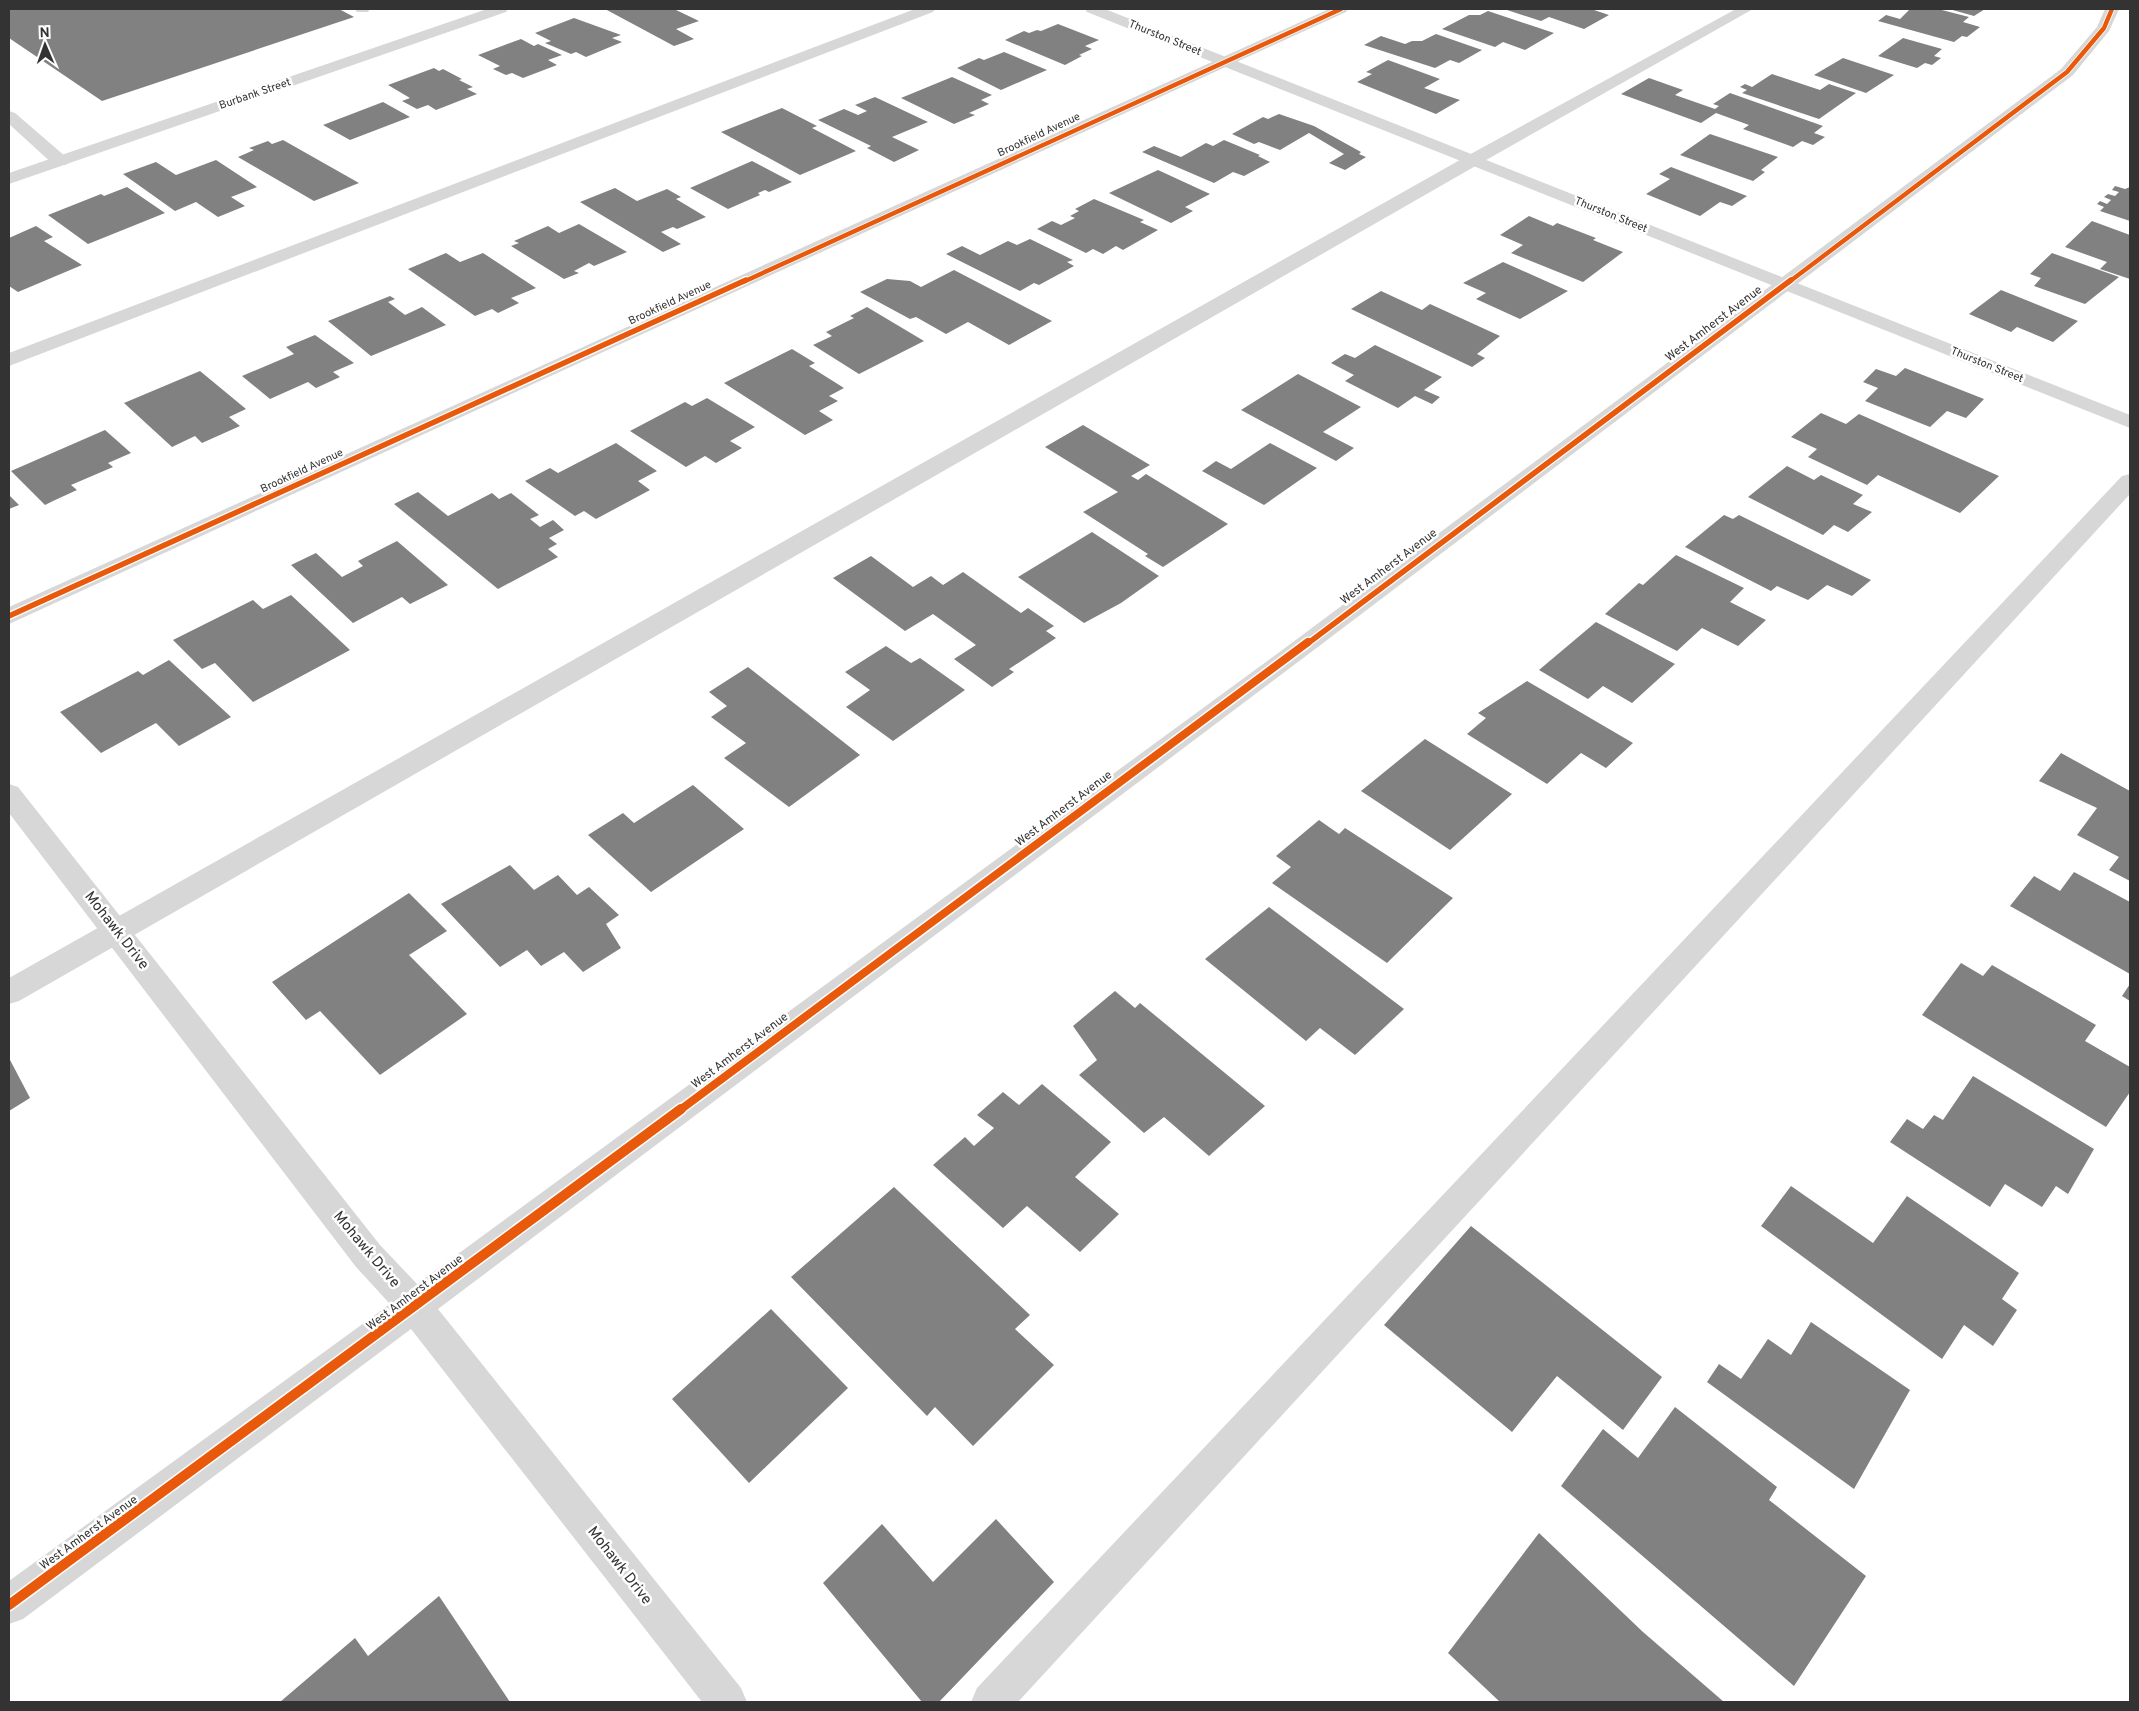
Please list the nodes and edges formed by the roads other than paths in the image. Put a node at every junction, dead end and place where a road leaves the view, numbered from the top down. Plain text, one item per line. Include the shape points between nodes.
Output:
1 (500, 9) edge
2 (928, 9) edge
3 (1092, 9) edge
4 (1341, 9) edge
5 (1746, 9) edge
6 (2112, 9) edge
7 (1225, 62) junction
8 (9, 116) edge
9 (1473, 160) junction
10 (60, 161) junction
11 (9, 179) edge
12 (1787, 284) junction
13 (9, 360) edge
14 (2130, 422) edge
15 (2130, 481) edge
16 (9, 616) edge
17 (9, 794) edge
18 (116, 931) junction
19 (9, 992) edge
20 (415, 1307) junction
21 (9, 1606) edge
22 (727, 1702) edge
23 (991, 1702) edge

1 - 10 street, Burbank Street
2 - 13 street
3 - 7 street, Thurston Street
4 - 7 street, Brookfield Avenue
5 - 9 street
6 - 12 street, West Amherst Avenue via 2104,28 2067,72
7 - 9 street, Thurston Street
7 - 16 street, Brookfield Avenue
8 - 10 street
9 - 12 street, Thurston Street
9 - 18 street
10 - 11 street, Burbank Street
12 - 14 street, Thurston Street
12 - 20 street, West Amherst Avenue
15 - 23 street
17 - 18 street, Mohawk Drive
18 - 19 street
18 - 20 street, Mohawk Drive via 368,1256
20 - 21 street, West Amherst Avenue
20 - 22 street, Mohawk Drive

